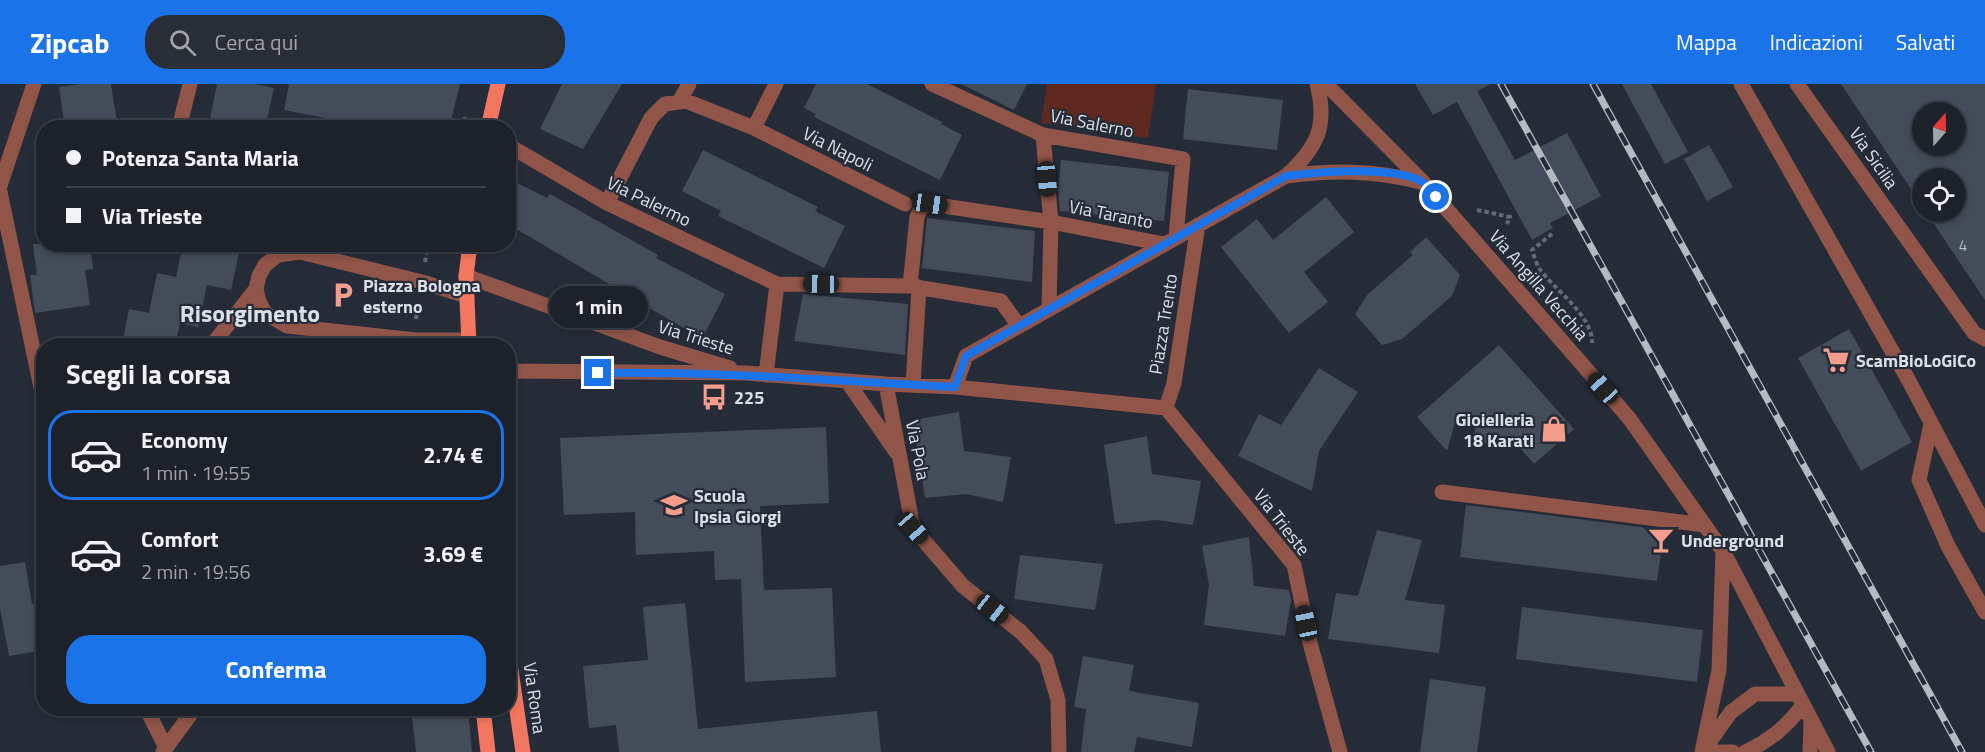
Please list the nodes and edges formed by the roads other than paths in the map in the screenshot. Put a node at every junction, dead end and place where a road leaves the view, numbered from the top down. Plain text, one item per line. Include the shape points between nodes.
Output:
1 (34, 84) edge
2 (190, 84) edge
3 (498, 84) edge
4 (689, 84) edge
5 (776, 84) edge
6 (932, 84) edge
7 (1317, 84) edge
8 (1326, 84) edge
9 (1741, 84) edge
10 (1797, 84) edge
11 (679, 102) junction
12 (181, 120) edge
13 (490, 120) edge
14 (754, 128) junction
15 (1043, 135) junction
16 (516, 151) edge
17 (1183, 159) joint
18 (1286, 176) junction
19 (1423, 182) junction
20 (0, 186) edge
21 (0, 192) edge
22 (607, 203) junction
23 (905, 204) dead end
24 (1051, 222) junction
25 (1198, 225) junction
26 (1170, 241) junction
27 (272, 252) edge
28 (287, 252) edge
29 (331, 252) edge
30 (469, 252) edge
31 (270, 261) junction
32 (466, 276) junction
33 (777, 284) junction
34 (914, 286) junction
35 (256, 289) junction
36 (467, 296) junction
37 (1049, 309) junction
38 (1019, 326) junction
39 (218, 338) edge
40 (398, 338) edge
41 (469, 338) edge
42 (1985, 339) edge
43 (36, 364) edge
44 (516, 371) edge
45 (746, 373) junction
46 (766, 375) junction
47 (847, 381) junction
48 (886, 384) junction
49 (913, 385) junction
50 (955, 387) junction
51 (1166, 408) junction
52 (1930, 424) junction
53 (900, 457) junction
54 (1442, 492) dead end
55 (1705, 525) junction
56 (1985, 525) edge
57 (1723, 551) junction
58 (1985, 612) edge
59 (1800, 700) junction
60 (516, 704) edge
61 (149, 716) edge
62 (189, 716) edge
63 (484, 716) edge
64 (1811, 722) junction
65 (164, 750) edge
66 (488, 752) edge
67 (523, 752) edge
68 (1059, 752) edge
69 (1340, 752) edge
70 (1702, 752) edge
71 (1713, 752) edge
72 (1733, 752) edge
73 (1745, 752) edge
74 (1810, 752) edge
75 (1828, 752) edge

1 - 20 street
2 - 12 street
3 - 13 main road
4 - 11 street
5 - 14 street
6 - 15 street, Via Salerno
7 - 18 street via 1321,100 1319,130 1309,155
8 - 19 street, Via Angilla Vecchia
9 - 52 street via 1904,370
10 - 42 street, Via Sicilia via 1974,333
11 - 14 street, Via Napoli via 686,101
11 - 22 street via 665,104 651,118
14 - 23 street, Via Napoli
15 - 17 street, Via Salerno
15 - 24 street, Via Taranto
16 - 22 street, Via Palermo
17 - 26 street, Via Taranto
18 - 19 street via 1355,171
18 - 25 street
19 - 55 street, Via Angilla Vecchia via 1629,418
21 - 43 street
22 - 33 street, Via Palermo
24 - 26 street, Via Taranto
24 - 34 street via 930,204 921,208 916,217
24 - 37 street, Via Taranto
25 - 26 street, Piazza Trento
25 - 51 street, Piazza Trento via 1174,383
26 - 37 street, Piazza Trento
27 - 31 street
28 - 31 street
29 - 36 street
30 - 32 main road
31 - 35 street via 259,276
32 - 36 main road
32 - 45 street, Via Trieste via 660,347
33 - 34 street, Via Palermo
33 - 46 street
34 - 38 street, Via Palermo via 1001,301
34 - 49 street
35 - 39 street
35 - 40 street via 265,313 287,326
36 - 41 main road
37 - 38 street, Piazza Trento
38 - 50 street, Piazza Trento via 966,356
44 - 45 street, Via Trieste
45 - 46 street, Via Trieste
46 - 47 street, Via Trieste
47 - 48 street, Via Trieste
47 - 53 street
48 - 49 street, Via Trieste
48 - 53 street, Via Pola
49 - 50 street, Via Trieste
50 - 51 street
51 - 69 street, Via Trieste via 1294,565 1310,643
52 - 56 street
52 - 58 street via 1919,480 1948,546
53 - 68 street, Via Pola via 913,528 963,586 1021,632 1046,659 1058,700
54 - 55 street
55 - 57 street, Via Angilla Vecchia
57 - 59 street, Via Angilla Vecchia
57 - 70 street via 1719,670
59 - 64 street, Via Angilla Vecchia
59 - 70 street via 1755,694 1731,712
59 - 73 street via 1788,725 1767,742
60 - 67 main road, Via Roma
61 - 65 street
62 - 65 street
63 - 66 main road
64 - 74 street
64 - 75 street, Via Angilla Vecchia
71 - 72 street

